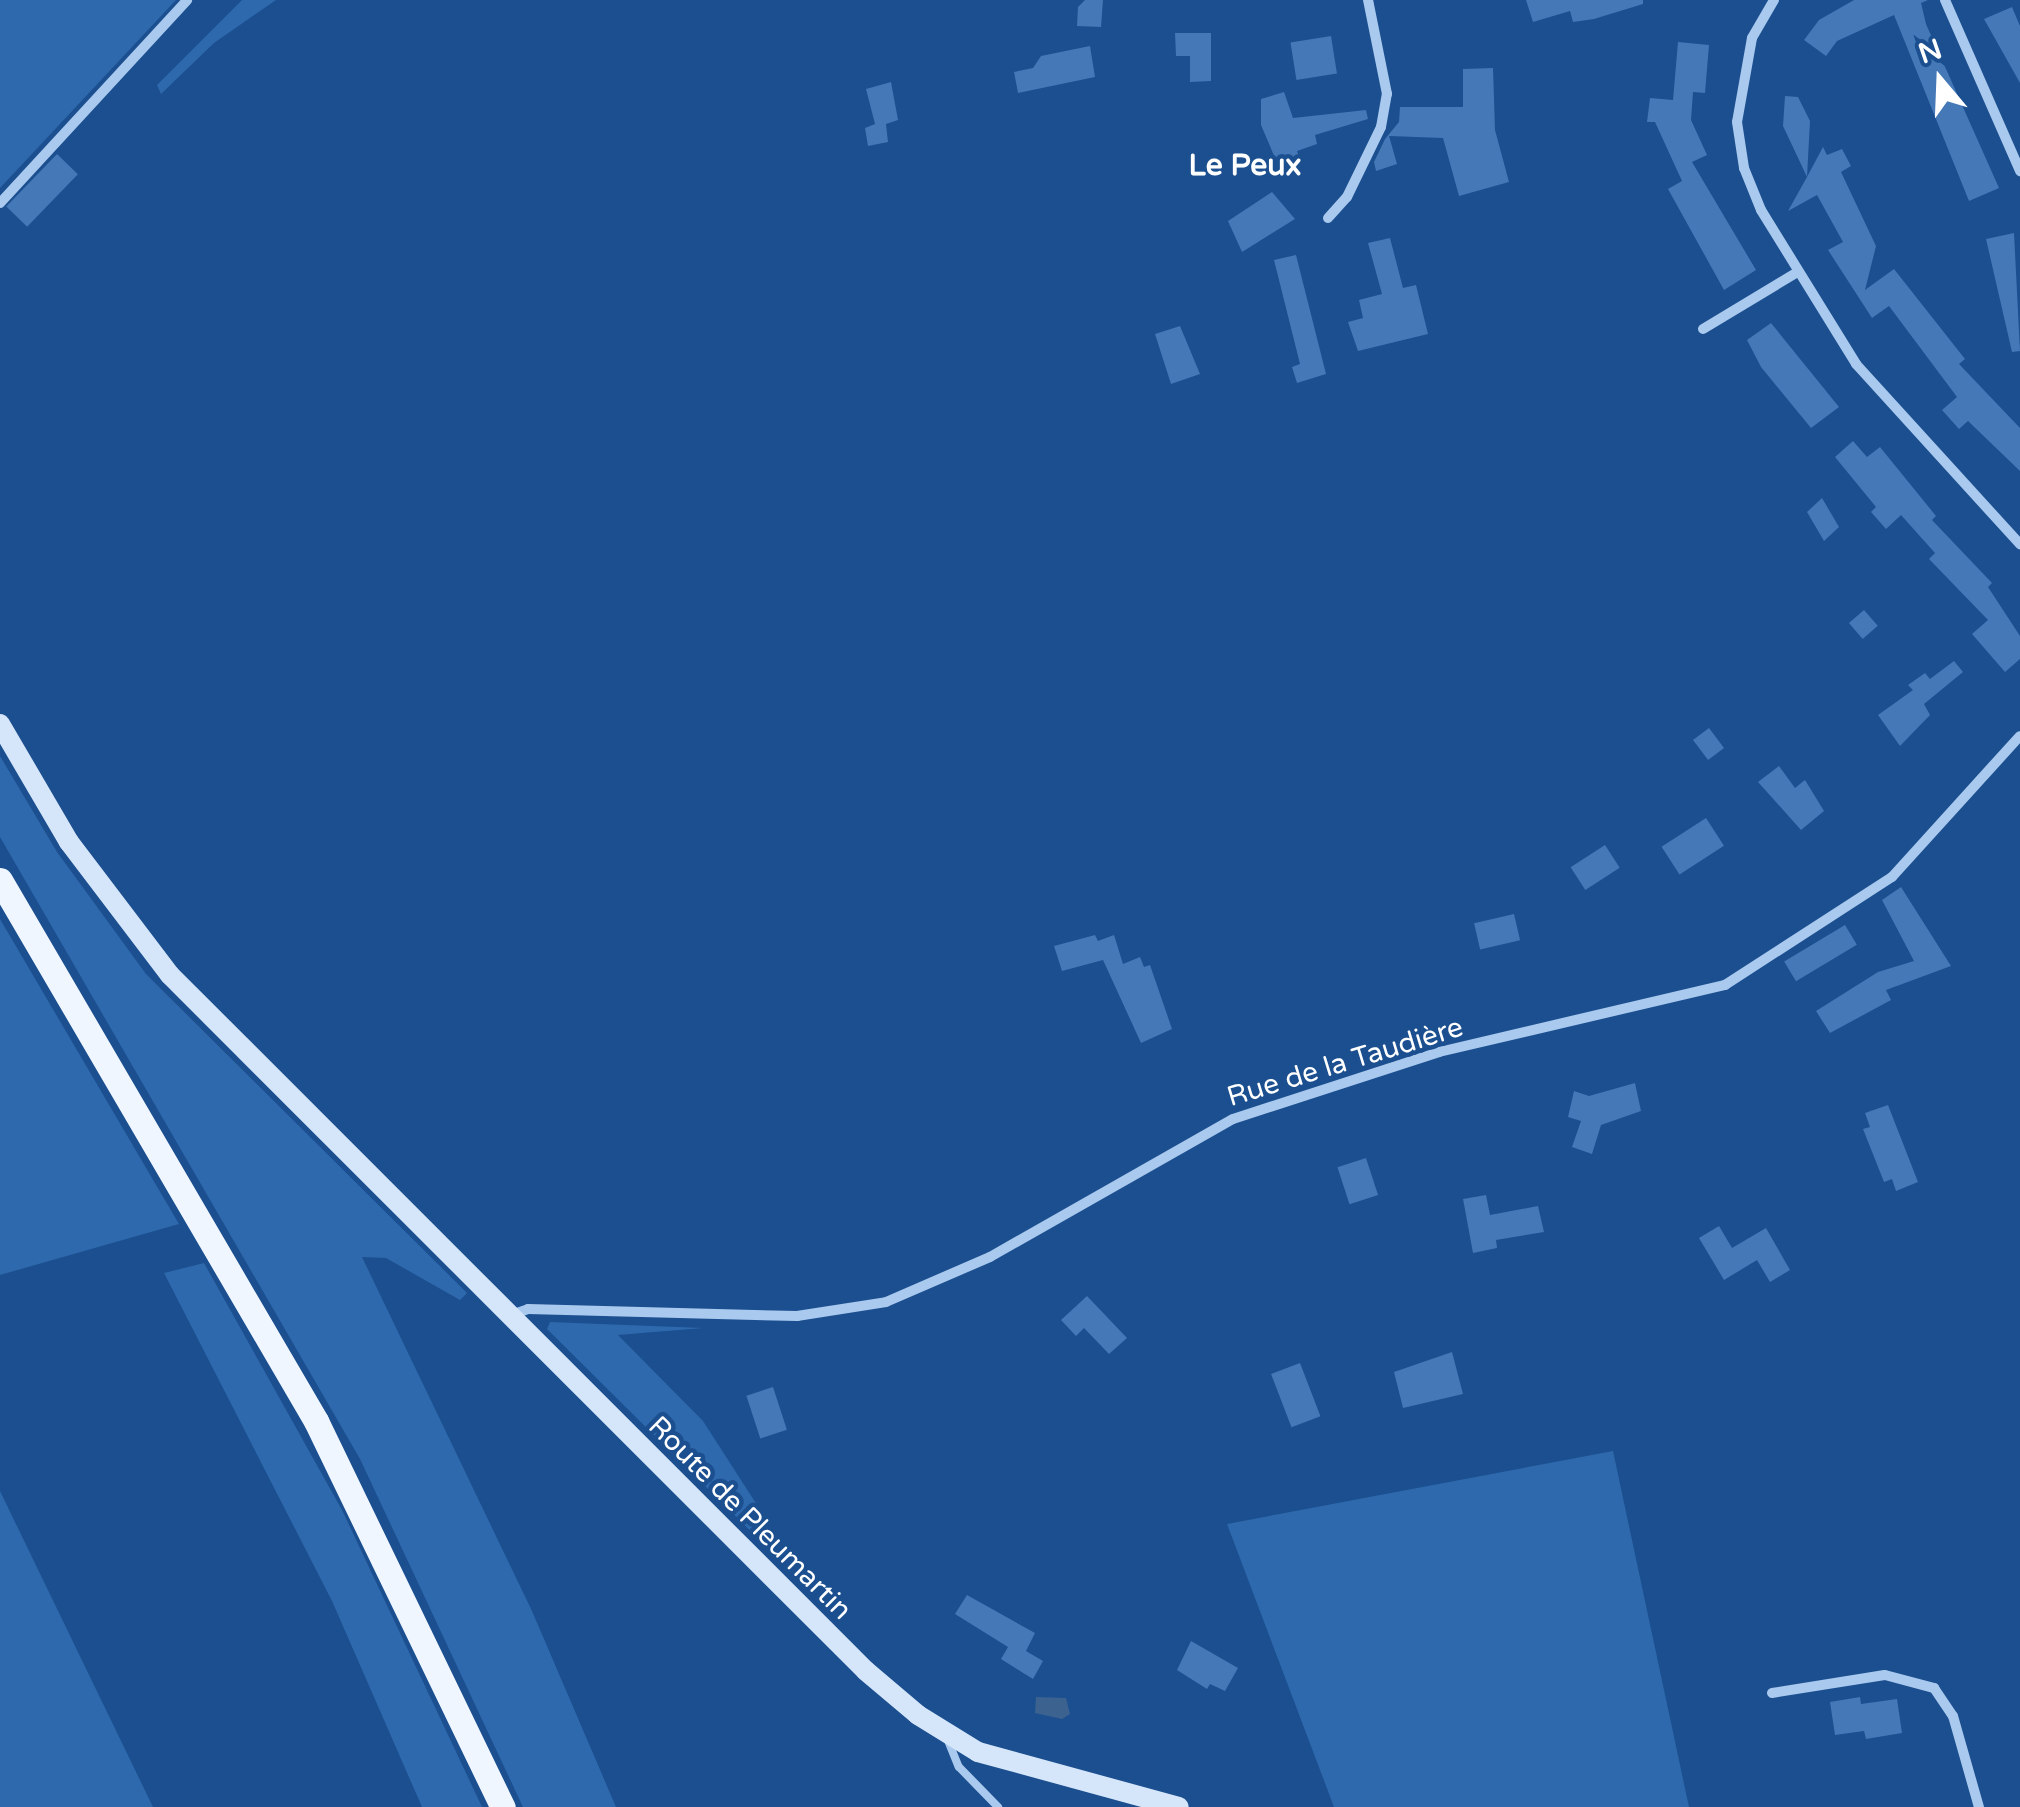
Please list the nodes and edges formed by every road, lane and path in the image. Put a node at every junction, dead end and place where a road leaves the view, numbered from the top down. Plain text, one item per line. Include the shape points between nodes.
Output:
1 (187, 0) edge
2 (1368, 0) edge
3 (1774, 0) edge
4 (1945, 0) edge
5 (2020, 171) edge
6 (0, 203) edge
7 (1328, 218) dead end
8 (1796, 273) junction
9 (1703, 329) dead end
10 (2018, 537) edge
11 (0, 724) edge
12 (2020, 736) edge
13 (0, 880) edge
14 (510, 1316) junction
15 (1772, 1693) dead end
16 (946, 1734) junction
17 (503, 1807) edge
18 (998, 1807) edge
19 (1179, 1807) edge
20 (1979, 1807) edge

1 - 6 street
2 - 7 street via 1387,94 1381,127 1365,148 1347,197
3 - 8 street via 1752,38 1737,122 1744,168
4 - 5 street
8 - 9 street
8 - 10 street via 1902,420
11 - 14 main road, Route de Pleumartin via 70,842 137,936
12 - 14 street, Rue de la Taudière via 1892,877 1725,985 1439,1052 1233,1119 990,1257 886,1302 797,1316 528,1310
13 - 17 main road via 316,1421
14 - 16 main road, Route de Pleumartin via 826,1634
15 - 20 street via 1885,1675 1934,1688 1952,1716
16 - 18 lane via 959,1766
16 - 19 main road, Route de Pleumartin via 1026,1770

